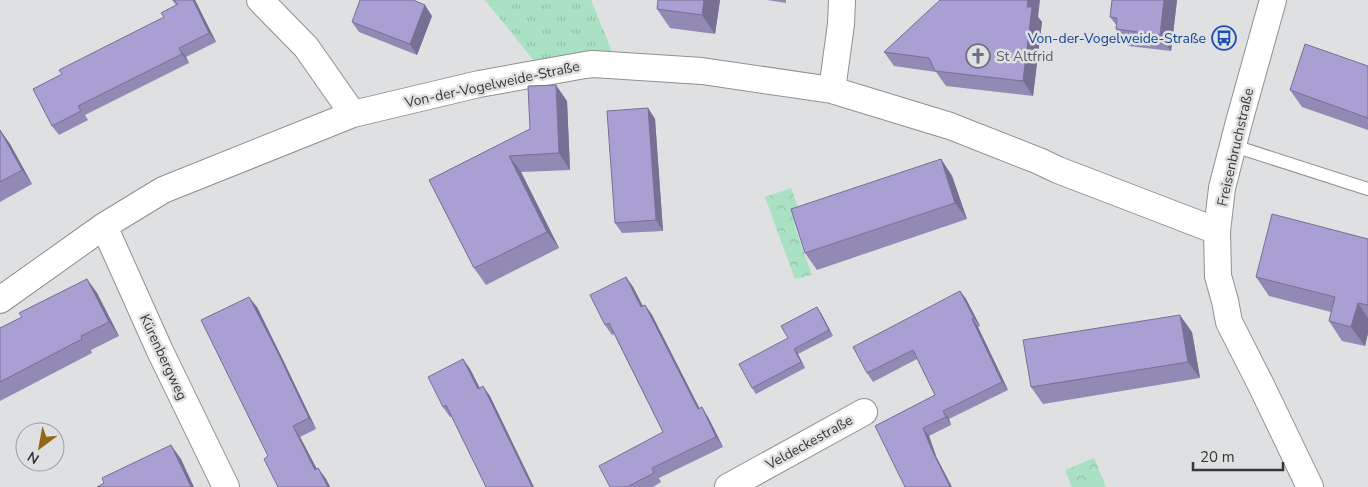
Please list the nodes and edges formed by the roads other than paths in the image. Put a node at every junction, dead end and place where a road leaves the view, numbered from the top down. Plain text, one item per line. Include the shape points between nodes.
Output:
1 (260, 0) edge
2 (842, 0) edge
3 (1274, 0) edge
4 (832, 90) junction
5 (353, 114) junction
6 (1234, 146) junction
7 (1368, 189) edge
8 (104, 226) junction
9 (1217, 231) junction
10 (0, 300) edge
11 (864, 412) dead end
12 (226, 487) edge
13 (728, 487) edge
14 (1310, 487) edge

1 - 5 street via 306,46
2 - 4 street
3 - 6 street, Freisenbruchstraße
4 - 5 street, Von-der-Vogelweide-Straße via 702,71 593,64 479,84
4 - 9 street, Von-der-Vogelweide-Straße via 950,126
5 - 8 street, Von-der-Vogelweide-Straße via 163,190
6 - 7 lane
6 - 9 street, Freisenbruchstraße via 1222,188
8 - 10 street, Von-der-Vogelweide-Straße
8 - 12 street, Kürenbergweg
9 - 14 street, Freisenbruchstraße via 1218,276 1229,322
11 - 13 street, Veldeckestraße

